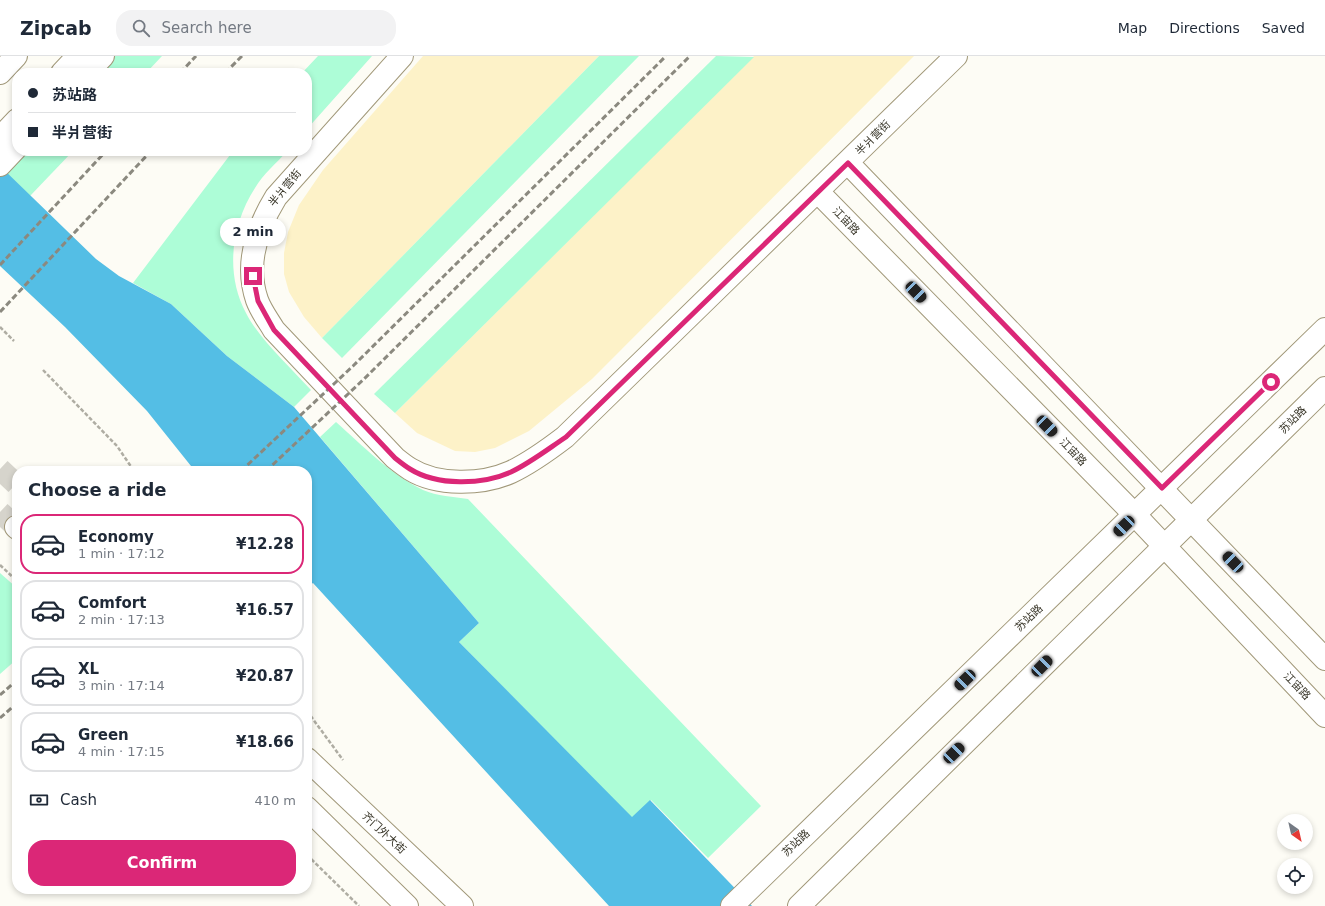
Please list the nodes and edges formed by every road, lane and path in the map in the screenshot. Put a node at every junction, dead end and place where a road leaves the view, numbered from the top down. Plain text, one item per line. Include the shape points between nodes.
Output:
1 (16, 56) edge
2 (78, 56) edge
3 (103, 56) edge
4 (402, 56) edge
5 (956, 56) edge
6 (67, 68) edge
7 (92, 68) edge
8 (0, 73) edge
9 (12, 125) edge
10 (0, 138) edge
11 (848, 163) junction
12 (818, 192) junction
13 (0, 327) edge
14 (1325, 329) edge
15 (14, 341) dead end
16 (43, 370) dead end
17 (1325, 388) edge
18 (131, 466) edge
19 (1162, 488) junction
20 (1135, 516) junction
21 (1192, 520) junction
22 (1164, 546) junction
23 (0, 565) edge
24 (12, 576) edge
25 (1325, 659) edge
26 (1325, 716) edge
27 (312, 764) edge
28 (312, 813) edge
29 (312, 860) edge
30 (358, 906) edge
31 (407, 906) edge
32 (462, 906) edge
33 (732, 906) edge
34 (799, 906) edge

1 - 8 main road
2 - 6 main road
3 - 7 main road
4 - 12 main road, 半爿营街 via 276,197 257,235 253,276 258,301 274,330 395,458 410,470 428,477 465,482 487,479 510,472 566,437
5 - 11 main road, 半爿营街
9 - 10 main road
11 - 12 main road, 半爿营街
11 - 19 main road
12 - 20 main road, 江宙路
13 - 15 path
14 - 19 main road, 苏站路
16 - 18 path via 117,446
17 - 21 main road, 苏站路
19 - 20 main road, 苏站路
19 - 21 main road
20 - 22 main road, 江宙路
20 - 33 main road, 苏站路
21 - 22 main road, 苏站路
21 - 25 main road
22 - 26 main road, 江宙路
22 - 34 main road, 苏站路
23 - 24 path
27 - 32 main road, 齐门外大街
28 - 31 main road
29 - 30 path

